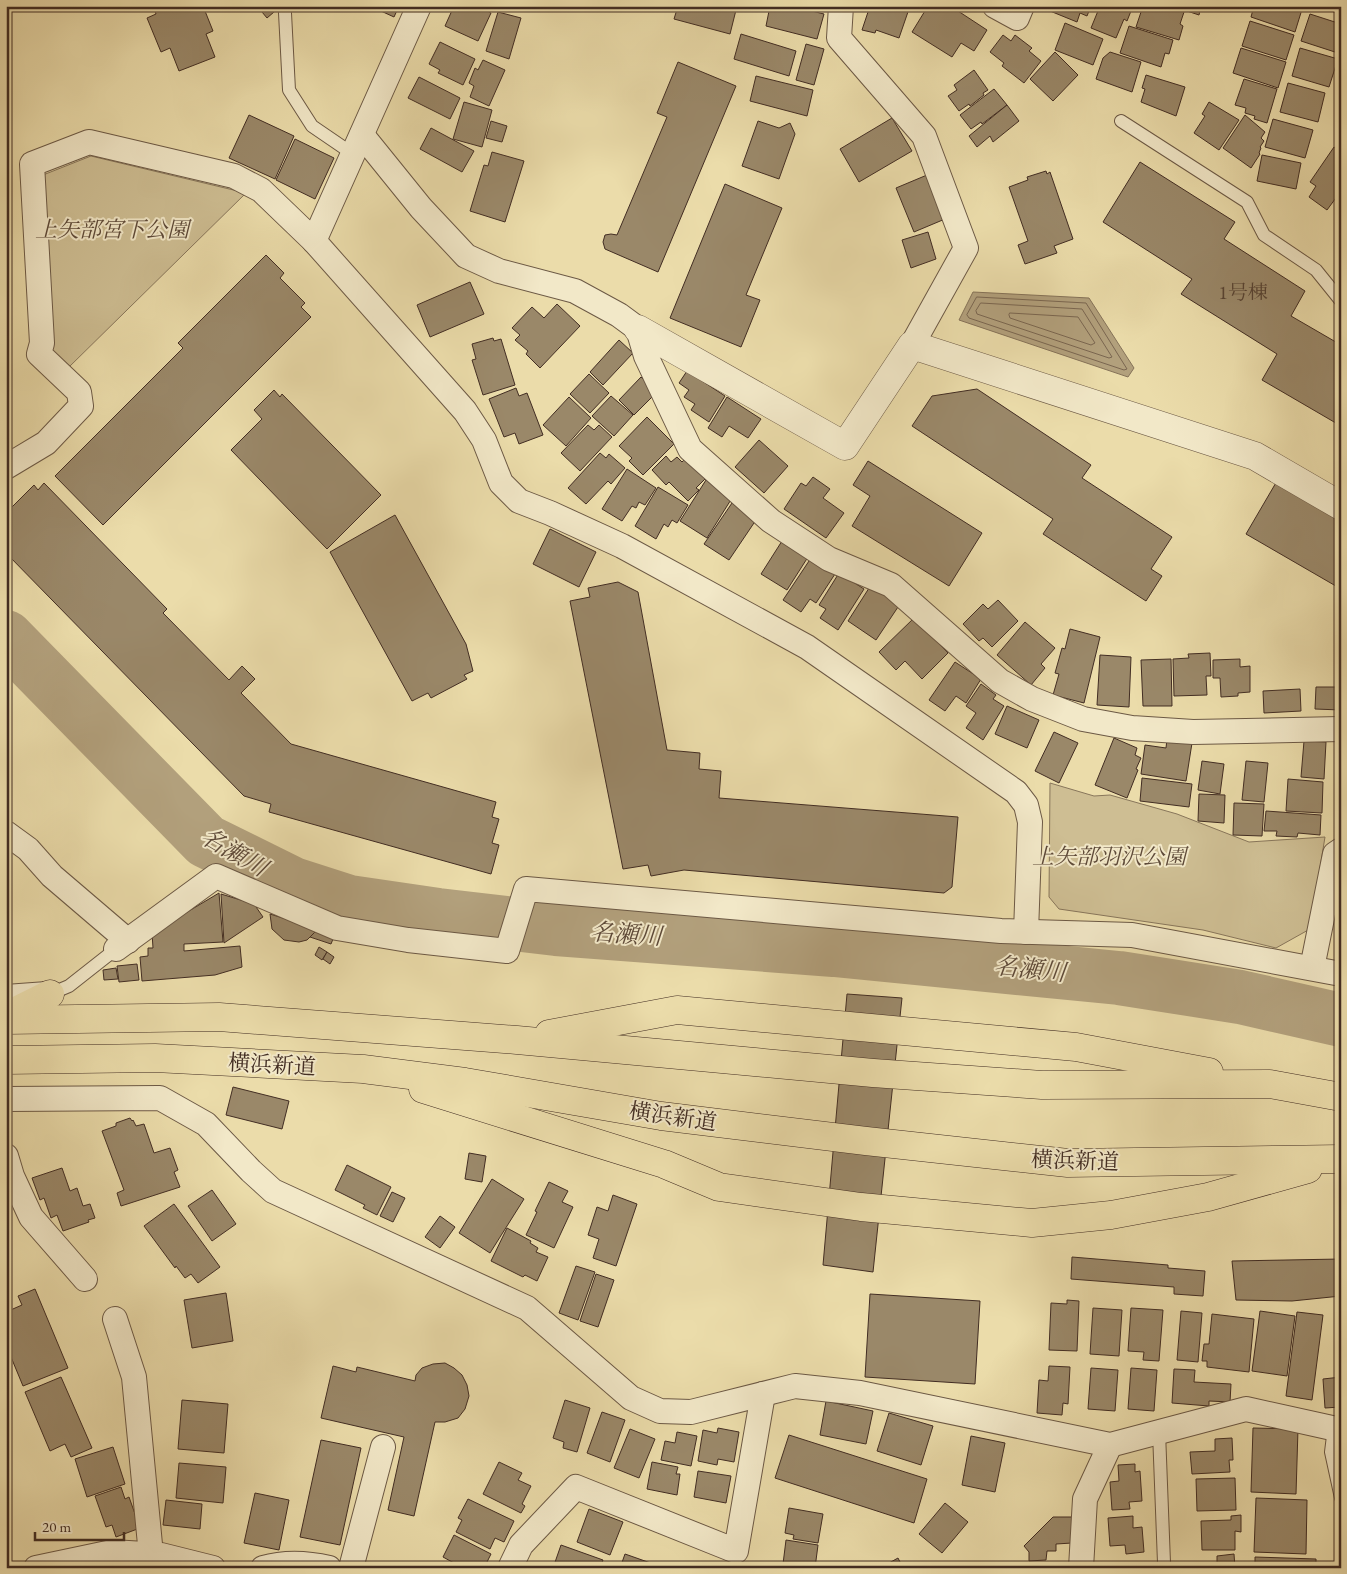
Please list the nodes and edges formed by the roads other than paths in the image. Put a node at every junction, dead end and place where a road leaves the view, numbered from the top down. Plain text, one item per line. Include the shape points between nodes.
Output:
1 (419, 6) edge
2 (841, 6) edge
3 (995, 6) edge
4 (1022, 6) edge
5 (285, 13) dead end
6 (1121, 121) dead end
7 (357, 144) junction
8 (314, 241) junction
9 (1341, 301) edge
10 (638, 329) junction
11 (912, 345) junction
12 (6, 467) edge
13 (1341, 506) edge
14 (1341, 729) edge
15 (6, 833) edge
16 (1341, 850) edge
17 (1026, 932) junction
18 (122, 945) junction
19 (1312, 968) junction
20 (1341, 974) edge
21 (50, 994) junction
22 (6, 997) edge
23 (6, 1016) edge
24 (6, 1020) edge
25 (518, 1040) junction
26 (6, 1060) edge
27 (363, 1069) junction
28 (1270, 1084) junction
29 (1341, 1097) edge
30 (6, 1098) edge
31 (6, 1156) edge
32 (1341, 1159) edge
33 (84, 1279) dead end
34 (115, 1319) dead end
35 (762, 1394) junction
36 (1337, 1429) edge
37 (1159, 1432) junction
38 (1110, 1445) junction
39 (383, 1447) dead end
40 (1341, 1498) edge
41 (151, 1555) junction
42 (735, 1559) edge
43 (1164, 1563) dead end
44 (36, 1568) edge
45 (213, 1568) edge
46 (263, 1568) edge
47 (329, 1568) edge
48 (351, 1568) edge
49 (510, 1568) edge
50 (1081, 1568) edge

1 - 7 street
2 - 11 street via 839,38 924,136 966,248
3 - 4 street via 1017,18
5 - 7 lane via 289,90 312,126
6 - 9 lane via 1247,202 1264,235 1316,270
7 - 8 street
7 - 10 street via 466,256 500,272 575,291
8 - 12 street via 261,190 234,176 89,142 32,164 42,342 39,354 79,392 81,406 46,443
8 - 17 street via 465,411 484,440 501,483 519,501 622,546 807,646 1016,792 1026,805 1030,822
10 - 11 street via 845,446
10 - 14 street via 646,356 690,449 770,521 829,559 891,584 1000,681 1083,719 1132,728 1193,732
11 - 13 street via 1255,456
15 - 18 street via 28,849
16 - 19 street via 1335,854
17 - 18 street via 526,889 506,951 337,928 216,876
17 - 19 street via 1132,935
18 - 21 lane via 69,986
19 - 20 street
21 - 22 street
21 - 23 highway
24 - 25 highway, 横浜新道 via 219,1016
25 - 28 highway, 横浜新道 via 1042,1085
25 - 28 highway via 677,1010 1076,1047
26 - 27 highway, 横浜新道 via 155,1058
27 - 32 highway, 横浜新道 via 464,1082 661,1116 1068,1163
27 - 32 highway via 664,1164 719,1187 861,1206 1032,1223 1111,1216 1208,1197
28 - 29 highway, 横浜新道
30 - 35 street via 160,1098 206,1124 273,1191 527,1308 631,1398 660,1411 691,1412
31 - 33 street via 31,1217
34 - 41 street via 134,1377
35 - 38 street via 795,1386 860,1393
35 - 42 street
36 - 37 street via 1246,1409
36 - 40 lane via 1331,1452
37 - 38 street
37 - 43 lane
38 - 50 street via 1086,1499
39 - 48 street
41 - 44 street via 112,1552
41 - 45 street
42 - 49 street via 576,1487 522,1544
46 - 47 street via 276,1564

